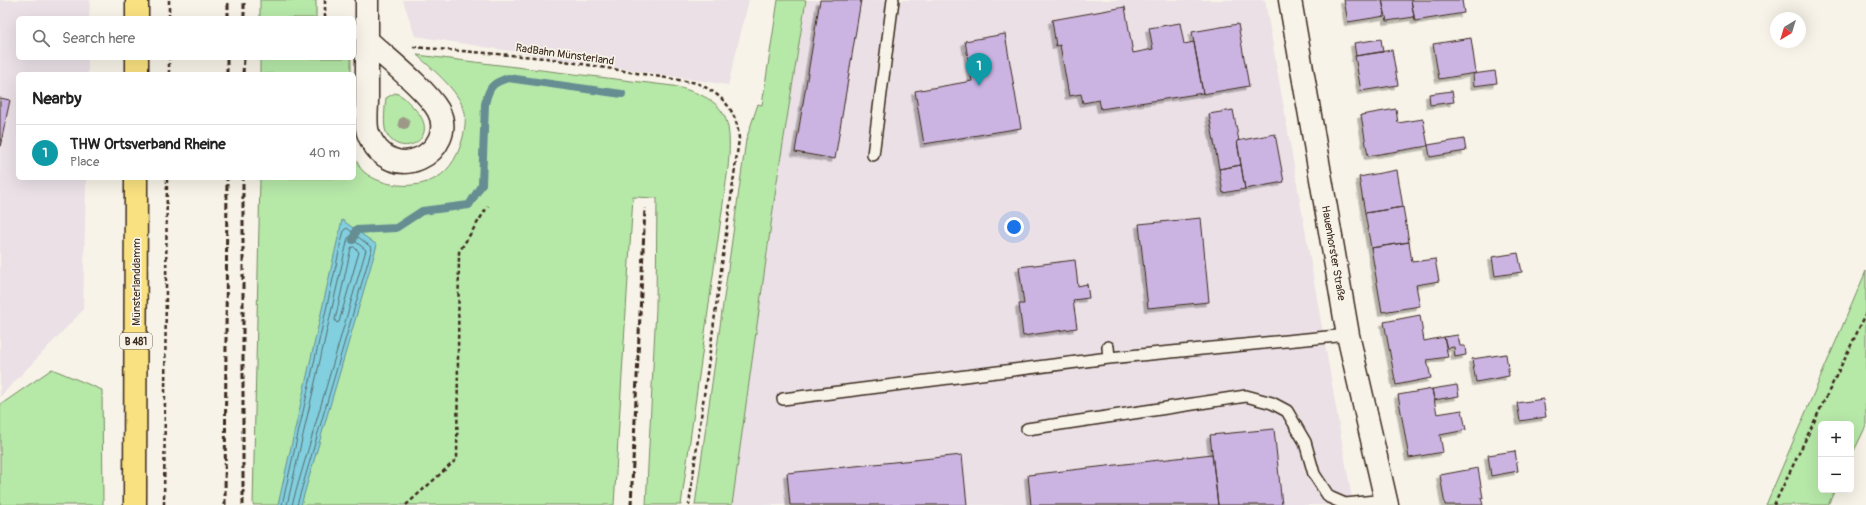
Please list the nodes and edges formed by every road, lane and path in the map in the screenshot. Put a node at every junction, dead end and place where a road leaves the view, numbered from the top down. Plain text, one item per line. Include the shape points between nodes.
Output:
1 (137, 0) edge
2 (169, 0) edge
3 (325, 0) edge
4 (367, 0) edge
5 (893, 0) edge
6 (1290, 0) edge
7 (137, 16) edge
8 (169, 16) edge
9 (325, 16) edge
10 (367, 40) junction
11 (407, 46) dead end
12 (137, 60) edge
13 (169, 60) edge
14 (137, 72) edge
15 (169, 72) edge
16 (873, 155) dead end
17 (136, 180) edge
18 (167, 180) edge
19 (488, 206) dead end
20 (1866, 314) edge
21 (1348, 335) junction
22 (782, 399) dead end
23 (1026, 429) dead end
24 (1386, 502) edge
25 (135, 505) edge
26 (164, 505) edge
27 (406, 505) edge
28 (689, 505) edge
29 (1774, 505) edge

1 - 7 main road
2 - 8 path
3 - 9 path
4 - 10 street
5 - 16 lane
6 - 21 street, Hauenhorster Straße
10 - 10 street via 368,132 377,149 391,161 408,163 424,157 439,140 442,129 439,111 427,96
11 - 28 path, RadBahn Münsterland via 546,58 697,83 713,90 733,112 738,125 739,139
12 - 14 main road
13 - 15 path
17 - 25 main road, Münsterlanddamm / B 481
18 - 26 path
19 - 27 path via 459,252 457,459
20 - 29 path
21 - 22 lane via 1109,353
21 - 24 street, Hauenhorster Straße
23 - 24 lane via 1246,396 1272,403 1287,411 1305,442 1314,474 1329,496 1345,504

